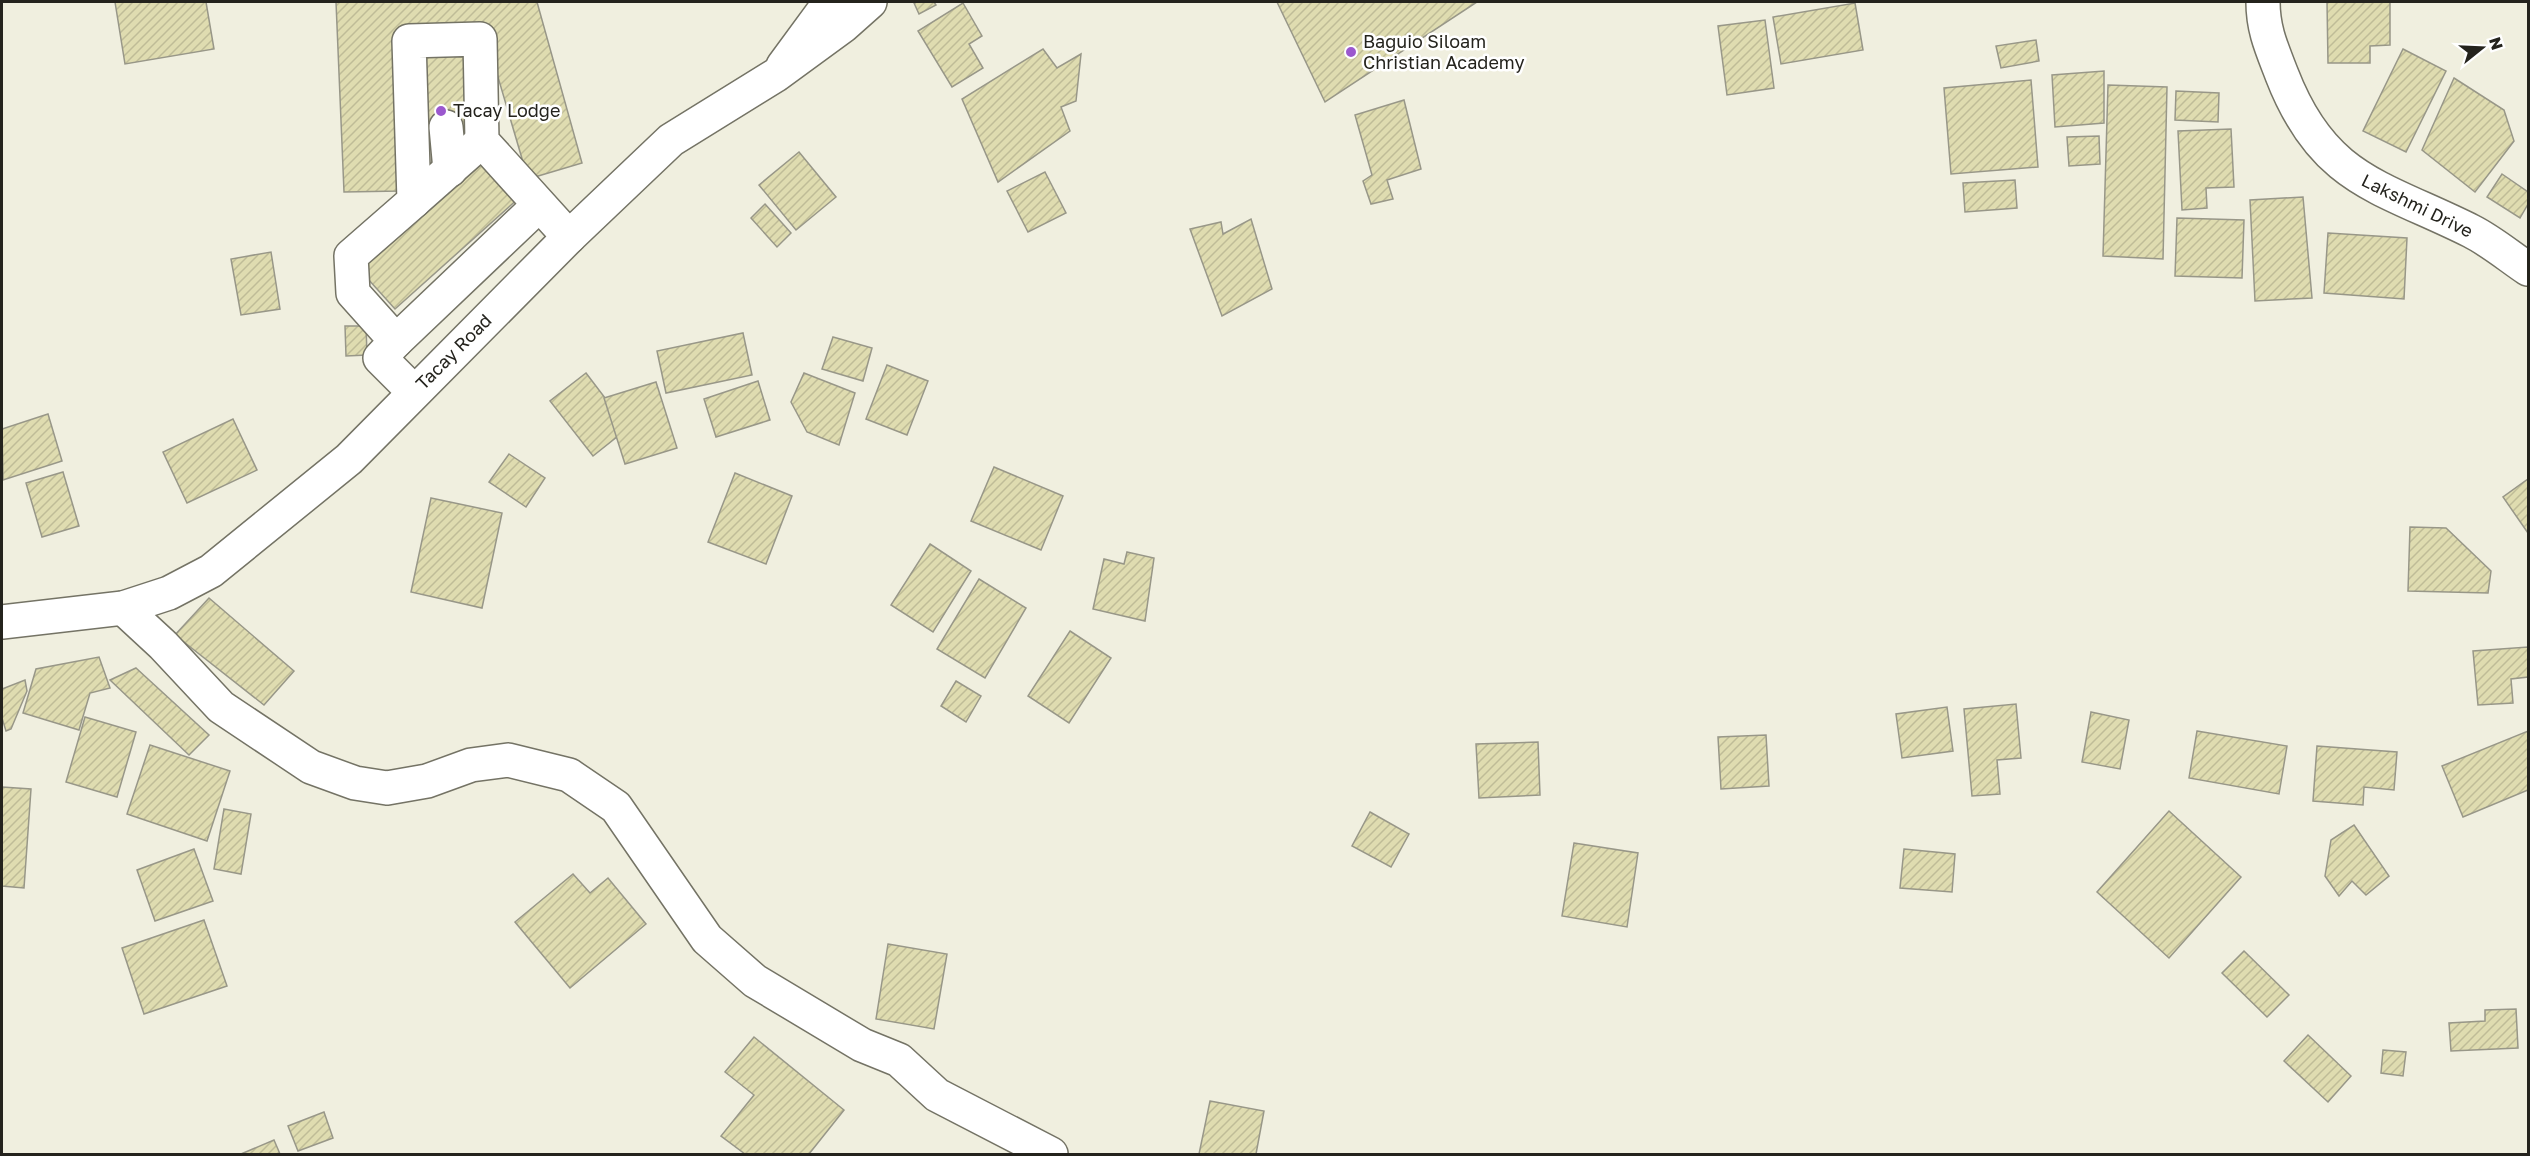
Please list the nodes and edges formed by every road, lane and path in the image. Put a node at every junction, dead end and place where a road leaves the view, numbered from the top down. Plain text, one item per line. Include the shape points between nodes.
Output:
1 (830, 2) edge
2 (870, 2) edge
3 (2263, 2) edge
4 (776, 75) junction
5 (446, 127) dead end
6 (482, 141) junction
7 (450, 170) junction
8 (414, 201) junction
9 (539, 205) junction
10 (569, 237) junction
11 (2529, 269) edge
12 (396, 341) junction
13 (414, 392) junction
14 (123, 608) junction
15 (2, 622) edge
16 (1051, 1155) edge

1 - 4 street
2 - 4 street, Tacay Road
3 - 11 street, Lakshmi Drive via 2263,26 2293,104 2329,156 2355,176 2474,232
4 - 10 street, Tacay Road via 671,140
5 - 7 street
6 - 7 street
6 - 8 street via 480,39 409,41
6 - 9 street
7 - 8 street
8 - 12 street via 351,256 353,293
9 - 10 street
9 - 12 street
10 - 13 street, Tacay Road
12 - 13 street via 380,358
13 - 14 street, Tacay Road via 350,459 211,571 169,593
14 - 15 street, Tacay Road
14 - 16 street via 221,707 311,767 355,783 387,788 427,781 471,765 508,760 568,775 616,807 707,939 755,981 862,1045 898,1060 937,1095

